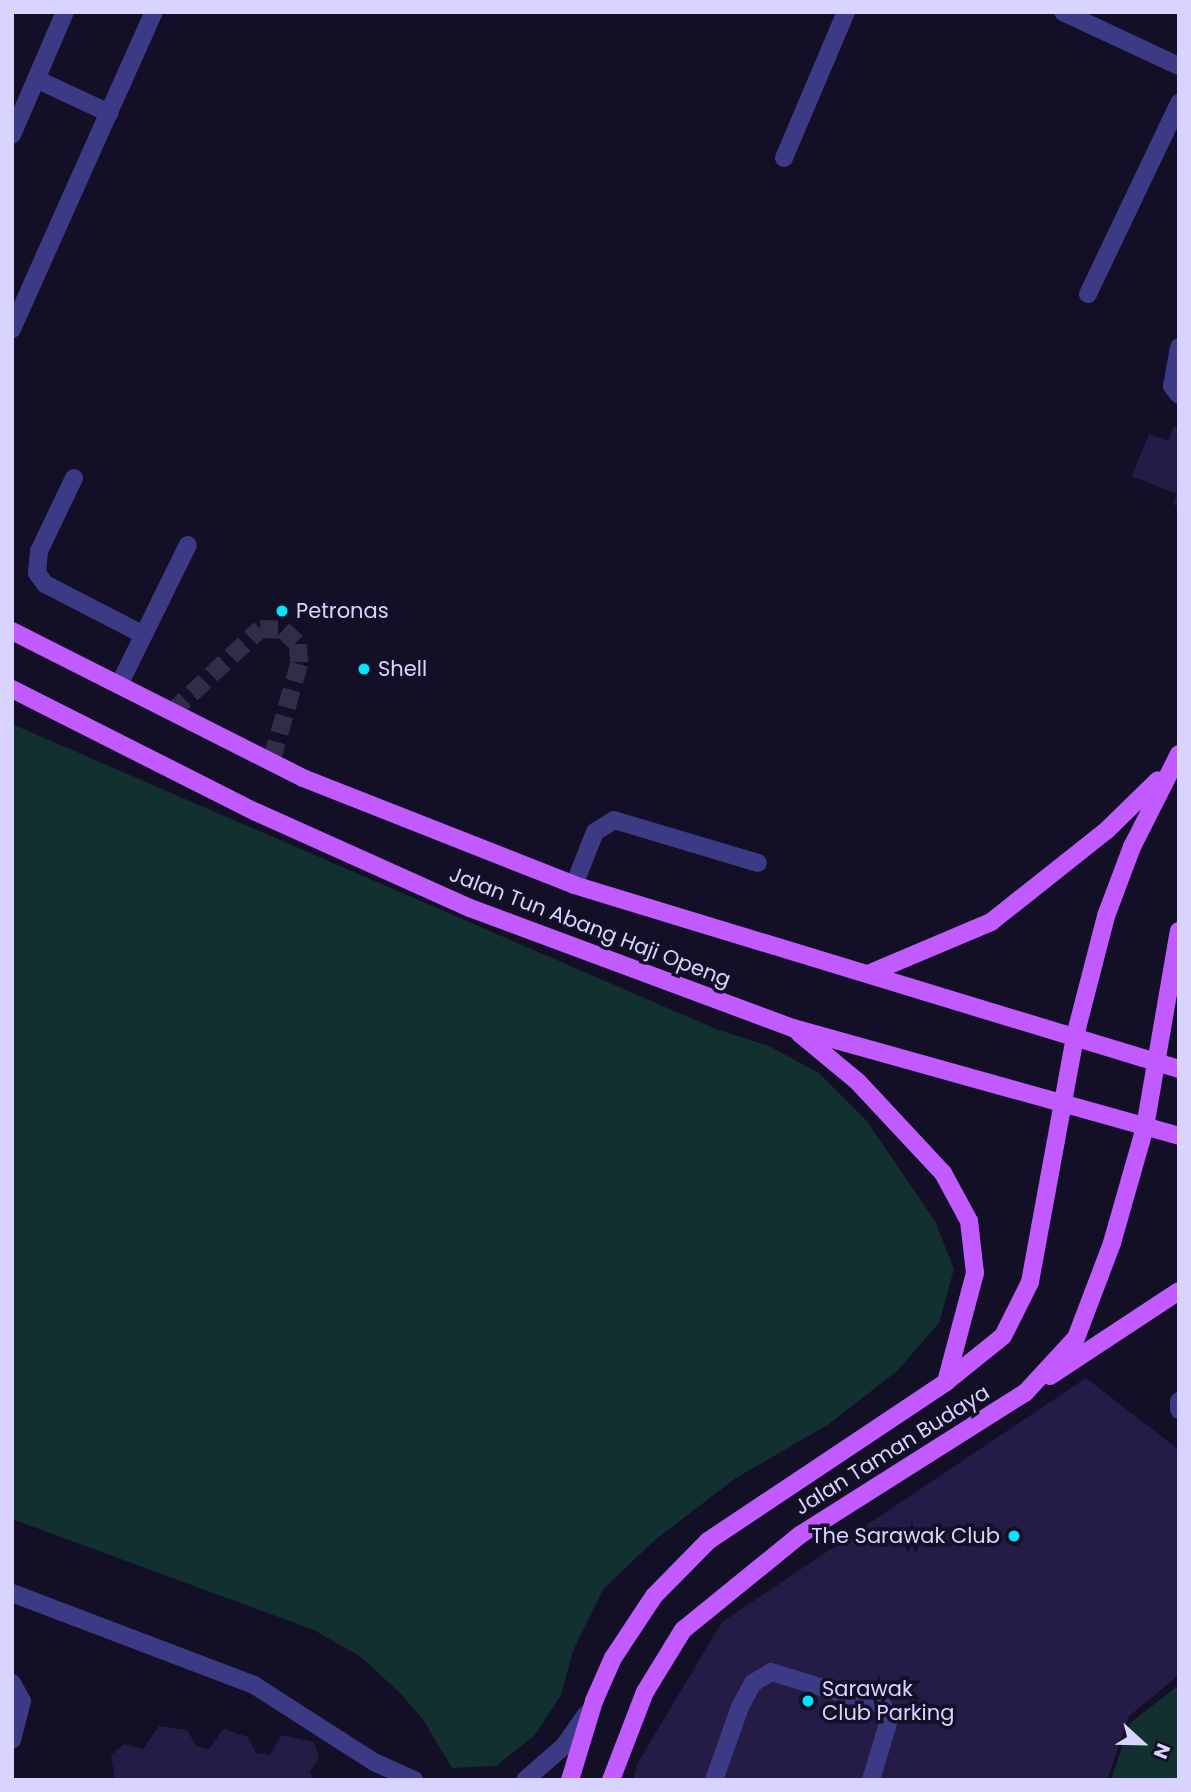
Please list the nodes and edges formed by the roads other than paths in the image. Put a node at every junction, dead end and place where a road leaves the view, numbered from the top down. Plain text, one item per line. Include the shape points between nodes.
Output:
1 (65, 12) edge
2 (154, 12) edge
3 (846, 12) edge
4 (1063, 12) edge
5 (1179, 66) edge
6 (36, 79) junction
7 (1179, 103) edge
8 (109, 113) junction
9 (12, 135) edge
10 (784, 158) dead end
11 (1088, 293) dead end
12 (12, 329) edge
13 (1179, 347) edge
14 (1179, 395) edge
15 (74, 478) dead end
16 (188, 545) dead end
17 (12, 631) edge
18 (142, 634) junction
19 (119, 685) junction
20 (12, 689) edge
21 (1179, 754) edge
22 (1165, 774) junction
23 (758, 863) dead end
24 (574, 885) junction
25 (1179, 931) edge
26 (868, 974) junction
27 (793, 1028) junction
28 (1075, 1036) junction
29 (1156, 1062) junction
30 (1179, 1069) edge
31 (1063, 1105) junction
32 (1145, 1127) junction
33 (1179, 1136) edge
34 (1179, 1291) edge
35 (946, 1382) junction
36 (1025, 1393) junction
37 (1179, 1401) edge
38 (1179, 1410) edge
39 (12, 1592) edge
40 (12, 1683) edge
41 (594, 1700) junction
42 (12, 1740) edge
43 (375, 1772) edge
44 (412, 1779) edge
45 (525, 1780) edge
46 (570, 1780) edge
47 (611, 1780) edge
48 (714, 1780) edge
49 (871, 1780) edge

1 - 6 street
2 - 8 street
3 - 10 street
4 - 5 street
6 - 8 street
6 - 9 street
7 - 11 street
8 - 12 street
13 - 14 street via 1171,386
15 - 18 street via 39,551 37,573 45,584
16 - 18 street
17 - 19 main road, Jalan Tun Abang Haji Openg
18 - 19 street
19 - 24 main road, Jalan Tun Abang Haji Openg via 303,778
20 - 27 main road, Jalan Tun Abang Haji Openg via 256,813 470,908
21 - 22 main road
22 - 26 main road via 1107,830 991,922
22 - 28 main road, Jalan Taman Budaya via 1106,916
23 - 24 street via 614,820 595,832
24 - 26 main road, Jalan Tun Abang Haji Openg
25 - 29 main road, Jalan Taman Budaya
26 - 28 main road, Jalan Tun Abang Haji Openg
27 - 31 main road, Jalan Tun Abang Haji Openg
27 - 35 main road via 858,1082 943,1173 969,1221 975,1273
28 - 29 main road, Jalan Tun Abang Haji Openg
28 - 31 main road, Jalan Taman Budaya
29 - 30 main road, Jalan Tun Abang Haji Openg
29 - 32 main road, Jalan Taman Budaya
31 - 32 main road, Jalan Tun Abang Haji Openg
31 - 35 main road, Jalan Taman Budaya via 1030,1282 1003,1336
32 - 33 main road, Jalan Tun Abang Haji Openg
32 - 36 main road, Jalan Taman Budaya via 1112,1243 1076,1338
34 - 36 main road
35 - 41 main road, Jalan Taman Budaya via 708,1541 654,1596 613,1658
36 - 47 main road, Jalan Taman Budaya via 800,1535 683,1630 646,1692
37 - 38 street
39 - 43 street via 254,1685
40 - 42 street via 22,1700
41 - 45 street via 564,1746
41 - 46 main road, Jalan Taman Budaya
43 - 44 street
48 - 49 street via 740,1707 753,1683 771,1672 883,1706 889,1720

